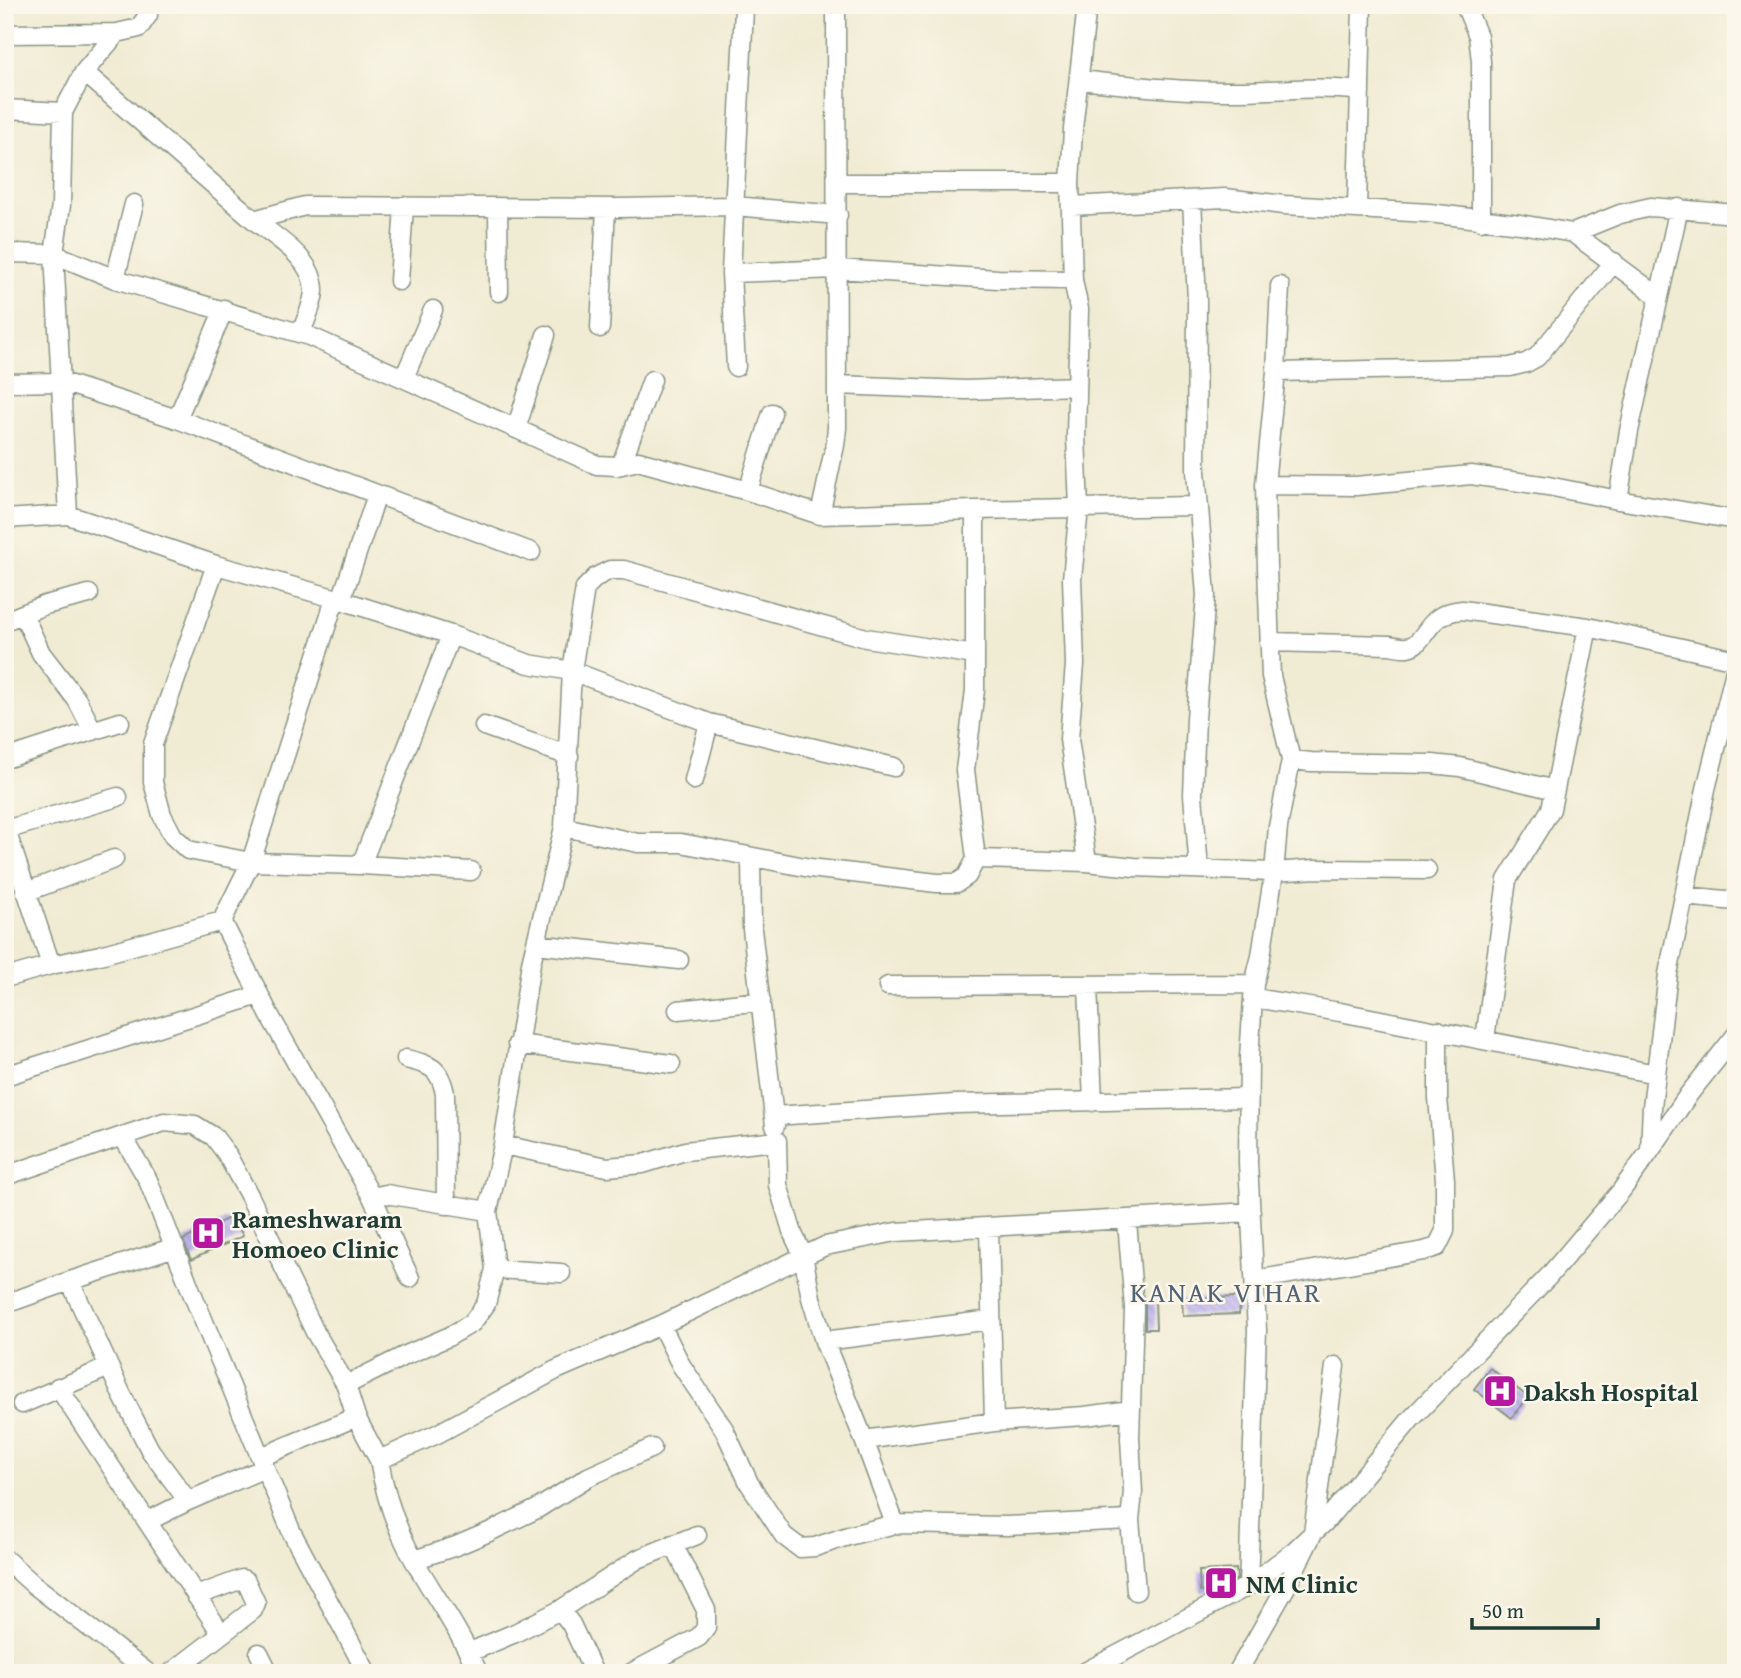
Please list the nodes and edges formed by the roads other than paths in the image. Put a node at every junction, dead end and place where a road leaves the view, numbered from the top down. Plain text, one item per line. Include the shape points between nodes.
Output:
1 (146, 5) edge
2 (836, 5) edge
3 (1087, 5) edge
4 (1362, 5) edge
5 (1465, 5) edge
6 (744, 9) dead end
7 (117, 33) junction
8 (5, 34) edge
9 (84, 72) junction
10 (1079, 80) junction
11 (1360, 91) junction
12 (5, 109) edge
13 (63, 112) junction
14 (838, 183) junction
15 (1070, 183) junction
16 (1192, 200) junction
17 (134, 204) dead end
18 (404, 206) junction
19 (734, 206) junction
20 (1071, 206) junction
21 (498, 207) junction
22 (606, 208) junction
23 (1357, 208) junction
24 (1679, 208) junction
25 (1736, 214) edge
26 (838, 215) junction
27 (254, 220) junction
28 (1481, 221) junction
29 (1573, 233) junction
30 (5, 253) edge
31 (54, 254) junction
32 (1614, 262) junction
33 (837, 269) junction
34 (731, 273) junction
35 (114, 279) junction
36 (1073, 280) junction
37 (399, 281) dead end
38 (1280, 286) dead end
39 (499, 292) dead end
40 (1659, 297) junction
41 (224, 309) junction
42 (433, 310) dead end
43 (600, 328) dead end
44 (301, 333) junction
45 (546, 335) dead end
46 (736, 367) dead end
47 (1276, 372) junction
48 (404, 378) junction
49 (652, 380) dead end
50 (62, 382) junction
51 (5, 383) edge
52 (837, 385) junction
53 (1077, 386) junction
54 (772, 413) dead end
55 (177, 419) junction
56 (516, 429) junction
57 (621, 465) junction
58 (1265, 485) junction
59 (748, 491) junction
60 (377, 495) junction
61 (1618, 500) junction
62 (1197, 506) junction
63 (1079, 508) junction
64 (975, 510) junction
65 (68, 515) junction
66 (820, 515) junction
67 (5, 519) edge
68 (1736, 520) edge
69 (531, 552) dead end
70 (216, 565) junction
71 (89, 594) dead end
72 (338, 599) junction
73 (23, 614) junction
74 (5, 621) edge
75 (1588, 627) junction
76 (451, 635) junction
77 (1269, 642) junction
78 (975, 655) junction
79 (1736, 660) edge
80 (1736, 667) edge
81 (572, 671) junction
82 (120, 722) dead end
83 (709, 723) junction
84 (484, 726) dead end
85 (93, 731) junction
86 (569, 756) junction
87 (5, 759) edge
88 (1291, 760) junction
89 (894, 767) dead end
90 (694, 780) dead end
91 (1555, 790) junction
92 (118, 797) dead end
93 (564, 827) junction
94 (751, 858) junction
95 (114, 859) dead end
96 (976, 859) junction
97 (251, 862) junction
98 (1087, 862) junction
99 (361, 865) junction
100 (1199, 869) junction
101 (1427, 870) dead end
102 (471, 871) dead end
103 (1274, 872) junction
104 (26, 892) junction
105 (1683, 897) junction
106 (1736, 901) edge
107 (222, 921) junction
108 (536, 944) junction
109 (679, 960) dead end
110 (51, 965) junction
111 (5, 978) edge
112 (888, 986) dead end
113 (1088, 986) junction
114 (1254, 991) junction
115 (259, 995) junction
116 (761, 1001) junction
117 (678, 1010) dead end
118 (1438, 1031) junction
119 (1736, 1035) edge
120 (1485, 1039) junction
121 (517, 1044) junction
122 (406, 1059) dead end
123 (671, 1064) dead end
124 (1656, 1074) junction
125 (5, 1076) edge
126 (1248, 1098) junction
127 (1093, 1102) junction
128 (774, 1116) junction
129 (123, 1137) junction
130 (777, 1141) junction
131 (503, 1145) junction
132 (1650, 1151) junction
133 (5, 1176) edge
134 (372, 1197) junction
135 (446, 1205) junction
136 (488, 1211) junction
137 (1251, 1212) junction
138 (1128, 1221) junction
139 (989, 1228) junction
140 (175, 1247) junction
141 (803, 1255) junction
142 (495, 1269) junction
143 (561, 1273) dead end
144 (410, 1278) dead end
145 (1255, 1280) junction
146 (70, 1281) junction
147 (5, 1304) edge
148 (991, 1320) junction
149 (661, 1325) junction
150 (824, 1341) junction
151 (1335, 1366) dead end
152 (109, 1367) junction
153 (345, 1385) junction
154 (58, 1387) junction
155 (22, 1404) dead end
156 (1131, 1410) junction
157 (356, 1418) junction
158 (994, 1422) junction
159 (864, 1440) junction
160 (652, 1448) dead end
161 (379, 1460) junction
162 (263, 1463) junction
163 (188, 1501) junction
164 (1130, 1520) junction
165 (148, 1521) junction
166 (895, 1524) junction
167 (1313, 1533) junction
168 (696, 1535) dead end
169 (673, 1544) junction
170 (5, 1559) edge
171 (414, 1560) junction
172 (1248, 1586) junction
173 (1136, 1591) dead end
174 (196, 1596) junction
175 (560, 1610) junction
176 (221, 1633) junction
177 (470, 1652) junction
178 (259, 1653) dead end
179 (148, 1673) edge
180 (171, 1673) edge
181 (270, 1673) edge
182 (367, 1673) edge
183 (478, 1673) edge
184 (594, 1673) edge
185 (631, 1673) edge
186 (1083, 1673) edge
187 (1237, 1673) edge

1 - 7 street via 148,15 139,28
2 - 14 street
3 - 10 street
4 - 11 street
5 - 28 street via 1478,36 1481,61
6 - 19 street
7 - 8 street
7 - 9 street
9 - 13 street
9 - 27 street
10 - 11 street via 1159,89 1330,87
10 - 15 street
11 - 23 street
12 - 13 street
13 - 31 street via 61,205
14 - 15 street
14 - 26 street
15 - 20 street
16 - 20 street
16 - 23 street via 1225,198
16 - 62 street
17 - 35 street
18 - 21 street
18 - 27 street via 305,206
18 - 37 street
19 - 22 street
19 - 26 street
19 - 34 street
20 - 36 street
21 - 22 street
21 - 39 street
22 - 43 street
23 - 28 street
24 - 25 street
24 - 29 street via 1651,207 1620,214
24 - 40 street
26 - 33 street
27 - 44 street via 303,261 311,277 314,292
28 - 29 street
29 - 32 street
30 - 31 street
31 - 35 street
31 - 50 street
32 - 40 street
32 - 47 street via 1537,357 1526,363
33 - 34 street
33 - 36 street
33 - 52 street
34 - 46 street
35 - 41 street
36 - 53 street via 1079,309
38 - 47 street
40 - 61 street
41 - 44 street
41 - 55 street
42 - 48 street
44 - 48 street
45 - 56 street
47 - 58 street
48 - 56 street
49 - 57 street
50 - 51 street
50 - 55 street
50 - 65 street
52 - 53 street via 966,390
52 - 66 street via 835,444
53 - 63 street
54 - 59 street
55 - 60 street
56 - 57 street via 597,465
57 - 59 street via 638,461
58 - 61 street via 1356,486 1471,475
58 - 77 street
59 - 66 street
60 - 69 street
60 - 72 street
61 - 68 street
62 - 63 street
62 - 100 street via 1206,595 1194,795
63 - 64 street
63 - 98 street via 1072,579 1075,664 1069,740
64 - 66 street
64 - 78 street
65 - 67 street
65 - 70 street
70 - 72 street
70 - 97 street via 153,744 153,782 162,815 173,836 188,850
71 - 73 street
72 - 76 street
72 - 97 street
73 - 74 street
73 - 85 street via 41,653 77,699
75 - 77 street via 1462,610 1437,617 1418,643 1407,647
75 - 79 street
75 - 91 street
76 - 81 street via 529,664
76 - 99 street
77 - 88 street via 1271,676
78 - 81 street via 866,638 624,570 610,570 585,589
78 - 96 street via 965,770
80 - 105 street
81 - 83 street
81 - 86 street
82 - 85 street
83 - 89 street
83 - 90 street
84 - 86 street
85 - 87 street
86 - 93 street
88 - 91 street via 1441,765
88 - 103 street
91 - 120 street via 1551,809 1507,880
92 - 104 street via 8,830
93 - 94 street via 638,843 681,843
93 - 108 street
94 - 96 street via 937,883 957,883
94 - 116 street via 752,929
95 - 104 street
96 - 98 street
97 - 99 street
97 - 107 street
98 - 100 street
99 - 102 street
100 - 103 street
101 - 103 street
103 - 114 street
104 - 110 street
105 - 106 street
105 - 124 street
107 - 110 street
107 - 115 street
108 - 109 street
108 - 121 street
110 - 111 street
112 - 113 street
113 - 114 street
113 - 127 street
114 - 118 street
114 - 126 street
115 - 125 street
115 - 134 street
116 - 117 street
116 - 128 street
118 - 120 street
118 - 145 street via 1445,1231 1437,1247
119 - 132 street
120 - 124 street
121 - 123 street
121 - 131 street
122 - 135 street via 427,1064 442,1081
124 - 132 street
126 - 127 street
126 - 137 street
127 - 128 street via 955,1104
128 - 130 street
129 - 133 street
129 - 140 street via 148,1180
129 - 153 street via 164,1122 195,1125 214,1137 244,1186
130 - 131 street via 685,1151 643,1164 607,1167
130 - 141 street via 778,1185
131 - 136 street
132 - 167 street via 1548,1277 1411,1419
134 - 135 street via 386,1194
134 - 144 street
135 - 136 street
136 - 142 street
137 - 138 street
137 - 145 street
138 - 139 street
138 - 156 street via 1134,1308
139 - 141 street via 896,1232
139 - 148 street
140 - 146 street
140 - 162 street
141 - 149 street
141 - 150 street
142 - 143 street
142 - 153 street via 486,1304 472,1323
145 - 172 street
146 - 147 street
146 - 152 street
148 - 150 street
148 - 158 street
149 - 161 street via 556,1370 438,1434
149 - 166 street via 681,1365 724,1429 749,1483 785,1536 800,1548 815,1547
150 - 159 street
151 - 167 street
152 - 154 street
152 - 163 street via 150,1450
153 - 157 street
154 - 155 street
154 - 165 street
156 - 158 street
156 - 164 street
157 - 161 street
157 - 162 street
158 - 159 street
159 - 166 street
160 - 171 street via 588,1477 489,1532
161 - 171 street via 384,1486
162 - 163 street
162 - 182 street via 292,1534
163 - 165 street
164 - 166 street via 1007,1526
164 - 173 street
165 - 174 street
167 - 172 street
167 - 187 street
168 - 169 street
169 - 175 street via 638,1559
169 - 185 street via 706,1610 706,1628 699,1637
170 - 179 street
171 - 177 street
172 - 186 street
174 - 176 street
174 - 176 street via 246,1581 255,1608
175 - 177 street
175 - 184 street
176 - 180 street
177 - 183 street
178 - 181 street

